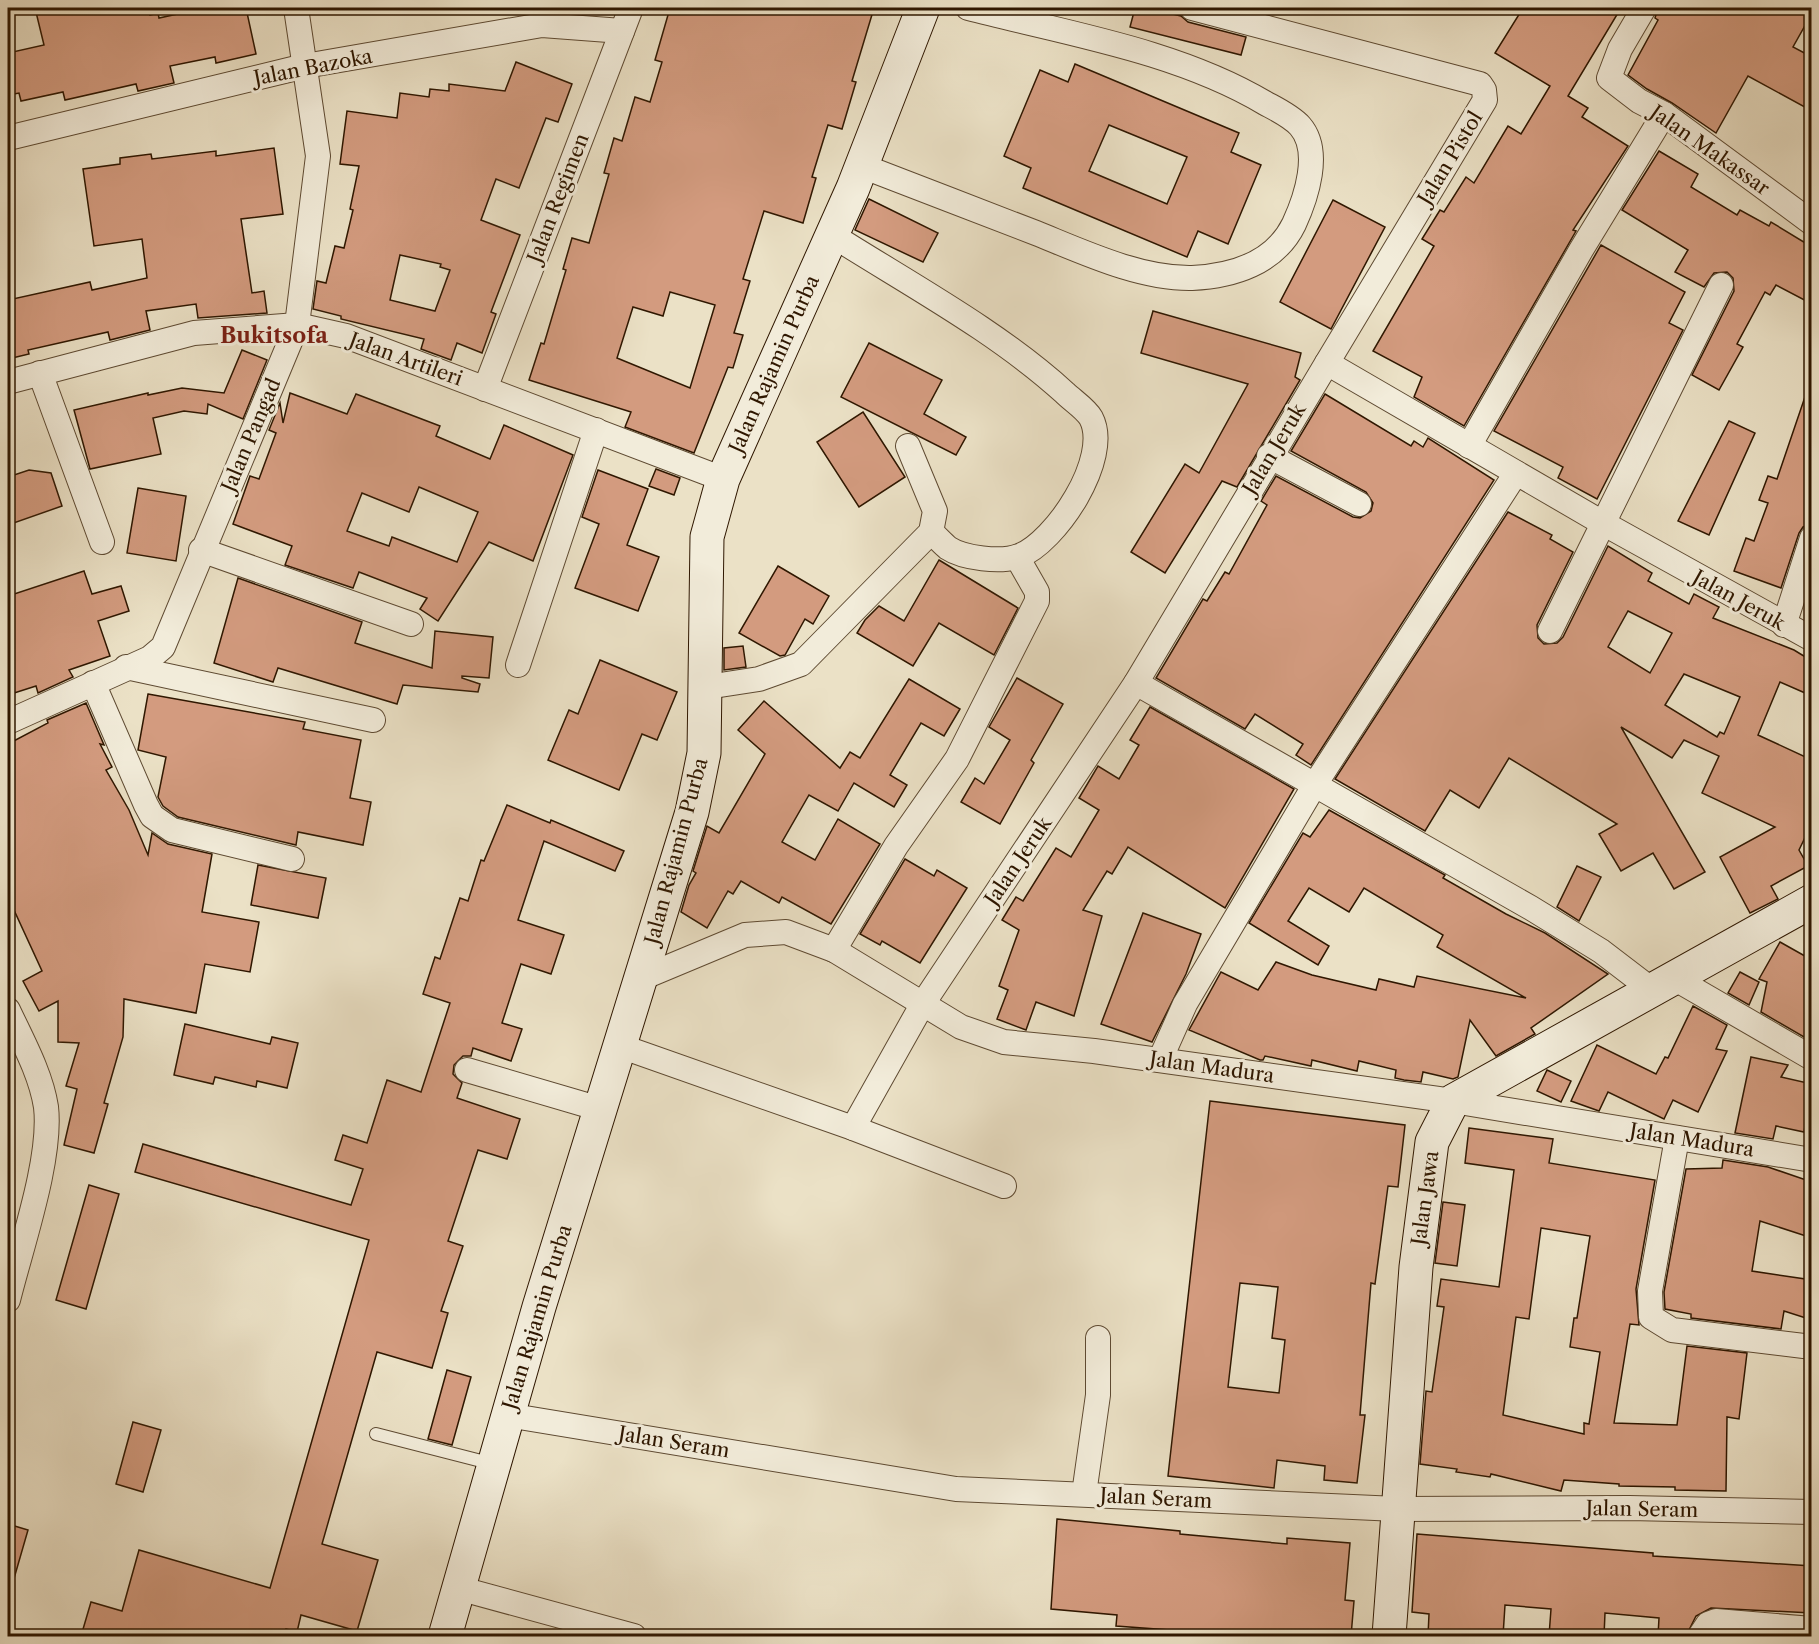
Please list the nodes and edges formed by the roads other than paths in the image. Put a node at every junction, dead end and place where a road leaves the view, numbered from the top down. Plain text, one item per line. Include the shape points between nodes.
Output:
1 (296, 8) edge
2 (631, 8) edge
3 (923, 8) edge
4 (968, 8) edge
5 (1192, 8) edge
6 (1644, 8) edge
7 (622, 31) junction
8 (305, 66) junction
9 (1664, 114) junction
10 (8, 138) edge
11 (862, 166) junction
12 (1812, 223) edge
13 (832, 235) junction
14 (1721, 285) dead end
15 (297, 325) junction
16 (1327, 363) junction
17 (40, 373) junction
18 (8, 382) edge
19 (485, 389) junction
20 (596, 430) junction
21 (908, 446) dead end
22 (1469, 446) junction
23 (1269, 456) junction
24 (1516, 473) junction
25 (723, 478) junction
26 (1359, 504) dead end
27 (1601, 522) junction
28 (931, 532) junction
29 (1812, 538) edge
30 (102, 543) dead end
31 (201, 550) junction
32 (1017, 557) junction
33 (411, 624) dead end
34 (1784, 625) junction
35 (1550, 631) dead end
36 (1812, 639) edge
37 (518, 665) dead end
38 (126, 667) junction
39 (93, 683) junction
40 (1136, 683) junction
41 (707, 687) junction
42 (373, 720) dead end
43 (8, 722) edge
44 (1314, 786) junction
45 (292, 859) dead end
46 (1812, 901) edge
47 (834, 950) junction
48 (642, 978) junction
49 (1663, 984) junction
50 (922, 1005) junction
51 (8, 1010) edge
52 (620, 1046) junction
53 (1812, 1058) edge
54 (1160, 1060) junction
55 (467, 1070) dead end
56 (1454, 1101) junction
57 (600, 1110) junction
58 (853, 1128) junction
59 (1677, 1138) junction
60 (1812, 1160) edge
61 (1004, 1186) dead end
62 (8, 1300) edge
63 (1098, 1338) dead end
64 (1812, 1347) edge
65 (507, 1415) junction
66 (376, 1434) dead end
67 (493, 1464) junction
68 (1084, 1494) junction
69 (1397, 1509) junction
70 (1812, 1512) edge
71 (458, 1588) junction
72 (1812, 1629) edge
73 (445, 1636) edge
74 (634, 1636) edge
75 (1389, 1636) edge
76 (1700, 1636) edge

1 - 8 street, Jalan Pangad
2 - 7 street, Jalan Regimen
3 - 11 street, Jalan Rajamin Purba
4 - 11 street via 1156,57 1226,82 1283,113 1300,126 1310,152 1301,208 1290,232 1274,251 1249,268 1191,278 1127,269
5 - 16 street, Jalan Pistol via 1479,84 1485,90 1485,100
6 - 9 street, Jalan Makassar via 1620,49 1609,78
7 - 8 street, Jalan Bazoka via 542,25
7 - 19 street, Jalan Regimen
8 - 10 street, Jalan Bazoka
8 - 15 street, Jalan Pangad via 318,156
9 - 12 street, Jalan Makassar
9 - 22 street
11 - 13 street, Jalan Rajamin Purba
13 - 25 street, Jalan Rajamin Purba
13 - 32 street via 1031,362 1091,417 1097,440 1093,463 1080,494 1036,548
14 - 27 street
15 - 17 street, Jalan Artileri via 194,333
15 - 19 street, Jalan Artileri via 346,336
15 - 31 street, Jalan Pangad
16 - 22 street, Jalan Jeruk
16 - 23 street, Jalan Jeruk
17 - 18 street, Jalan Artileri
17 - 30 street
19 - 20 street, Jalan Artileri
20 - 25 street, Jalan Artileri
20 - 37 street
21 - 28 street via 935,511
22 - 24 street, Jalan Jeruk
23 - 26 street
23 - 40 street, Jalan Jeruk
24 - 27 street, Jalan Jeruk
24 - 44 street
25 - 41 street, Jalan Rajamin Purba via 707,537
27 - 34 street, Jalan Jeruk
27 - 35 street
28 - 32 street via 949,549 970,556
28 - 41 street via 801,664 759,679
29 - 34 street
31 - 33 street
31 - 38 street, Jalan Pangad via 163,647 150,658
32 - 47 street via 1037,601 957,759 896,846
34 - 36 street, Jalan Jeruk
38 - 39 street, Jalan Pangad
38 - 42 street
39 - 43 street, Jalan Pangad
39 - 45 street via 146,805 160,823 172,831
40 - 44 street
40 - 50 street, Jalan Jeruk
41 - 48 street, Jalan Rajamin Purba via 704,753 692,812
44 - 49 street
44 - 54 street via 1185,1005
46 - 49 street
47 - 48 street, Jalan Madura via 786,932 745,935
47 - 50 street, Jalan Madura
48 - 52 street, Jalan Rajamin Purba
49 - 53 street
49 - 56 street
50 - 54 street, Jalan Madura via 961,1027 1004,1042
50 - 58 street, Jalan Jeruk
51 - 62 street via 31,1060 46,1107 46,1149
52 - 57 street, Jalan Rajamin Purba
52 - 58 street
54 - 56 street, Jalan Madura
55 - 57 street
56 - 59 street, Jalan Madura
56 - 69 street, Jalan Jawa via 1432,1142 1416,1267
57 - 65 street, Jalan Rajamin Purba
58 - 61 street
59 - 60 street, Jalan Madura
59 - 64 street via 1650,1291 1651,1317 1671,1330
63 - 68 street via 1098,1395
65 - 67 street, Jalan Rajamin Purba
65 - 68 street, Jalan Seram via 956,1489
66 - 67 lane
67 - 71 street, Jalan Rajamin Purba
68 - 69 street, Jalan Seram
69 - 70 street, Jalan Seram
69 - 75 street, Jalan Jawa
71 - 73 street, Jalan Rajamin Purba
71 - 74 street
72 - 76 street via 1716,1621 1708,1624

